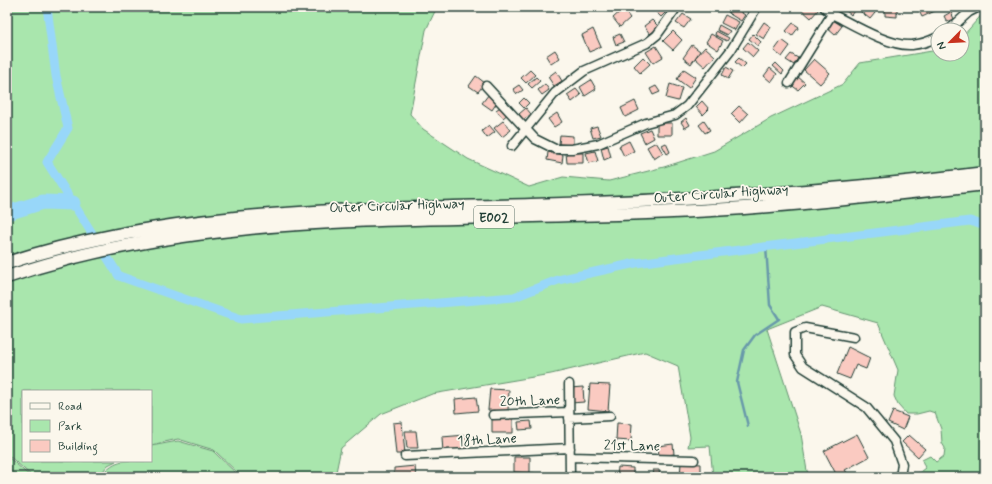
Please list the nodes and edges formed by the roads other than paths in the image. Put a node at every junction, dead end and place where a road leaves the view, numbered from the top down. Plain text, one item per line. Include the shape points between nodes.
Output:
1 (677, 7) edge
2 (757, 7) edge
3 (824, 7) edge
4 (979, 7) edge
5 (967, 10) edge
6 (832, 14) junction
7 (956, 22) edge
8 (930, 41) edge
9 (789, 83) dead end
10 (486, 86) dead end
11 (526, 128) junction
12 (512, 146) dead end
13 (985, 173) edge
14 (985, 184) edge
15 (7, 263) edge
16 (7, 277) edge
17 (854, 337) dead end
18 (569, 384) dead end
19 (493, 415) dead end
20 (569, 415) junction
21 (610, 416) dead end
22 (570, 448) junction
23 (405, 456) dead end
24 (570, 457) junction
25 (694, 460) dead end
26 (570, 477) edge
27 (900, 477) edge

1 - 11 street via 648,43 584,71 555,93
2 - 11 street via 731,50 687,106 675,115 646,123 598,144 572,149 555,149 535,139
3 - 6 street
4 - 5 street
5 - 7 street
6 - 8 street via 891,43 911,46
6 - 9 street
10 - 11 street
11 - 12 street
13 - 15 highway, Outer Circular Highway / E002 via 694,199 280,213 123,233 51,249
14 - 16 highway, Outer Circular Highway / E002 via 745,208 338,222 192,233 132,243 73,257
17 - 27 street via 805,328 795,332 795,355 804,367 866,407 894,441 902,464
18 - 20 street
19 - 20 street, 20th Lane
20 - 21 street, 20th Lane
20 - 22 street
22 - 23 street, 18th Lane
22 - 24 street
24 - 25 street, 21st Lane
24 - 26 street

